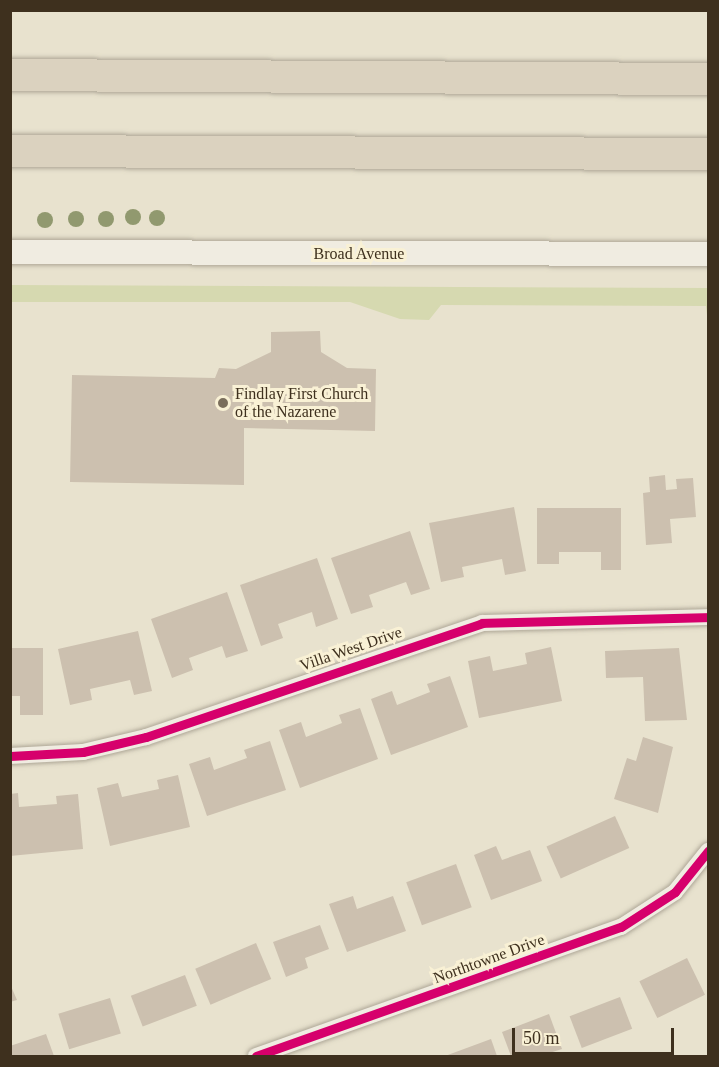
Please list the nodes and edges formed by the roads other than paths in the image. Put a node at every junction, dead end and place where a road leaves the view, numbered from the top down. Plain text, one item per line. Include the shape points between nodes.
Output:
1 (10, 75) edge
2 (708, 79) edge
3 (10, 151) edge
4 (708, 154) edge
5 (10, 252) edge
6 (708, 254) edge
7 (708, 617) edge
8 (10, 756) edge
9 (708, 851) edge
10 (256, 1056) edge

1 - 2 highway
3 - 4 highway
5 - 6 main road, Broad Avenue
7 - 8 street, Villa West Drive via 482,623 146,737 83,752
9 - 10 street, Northtowne Drive via 675,892 628,924

